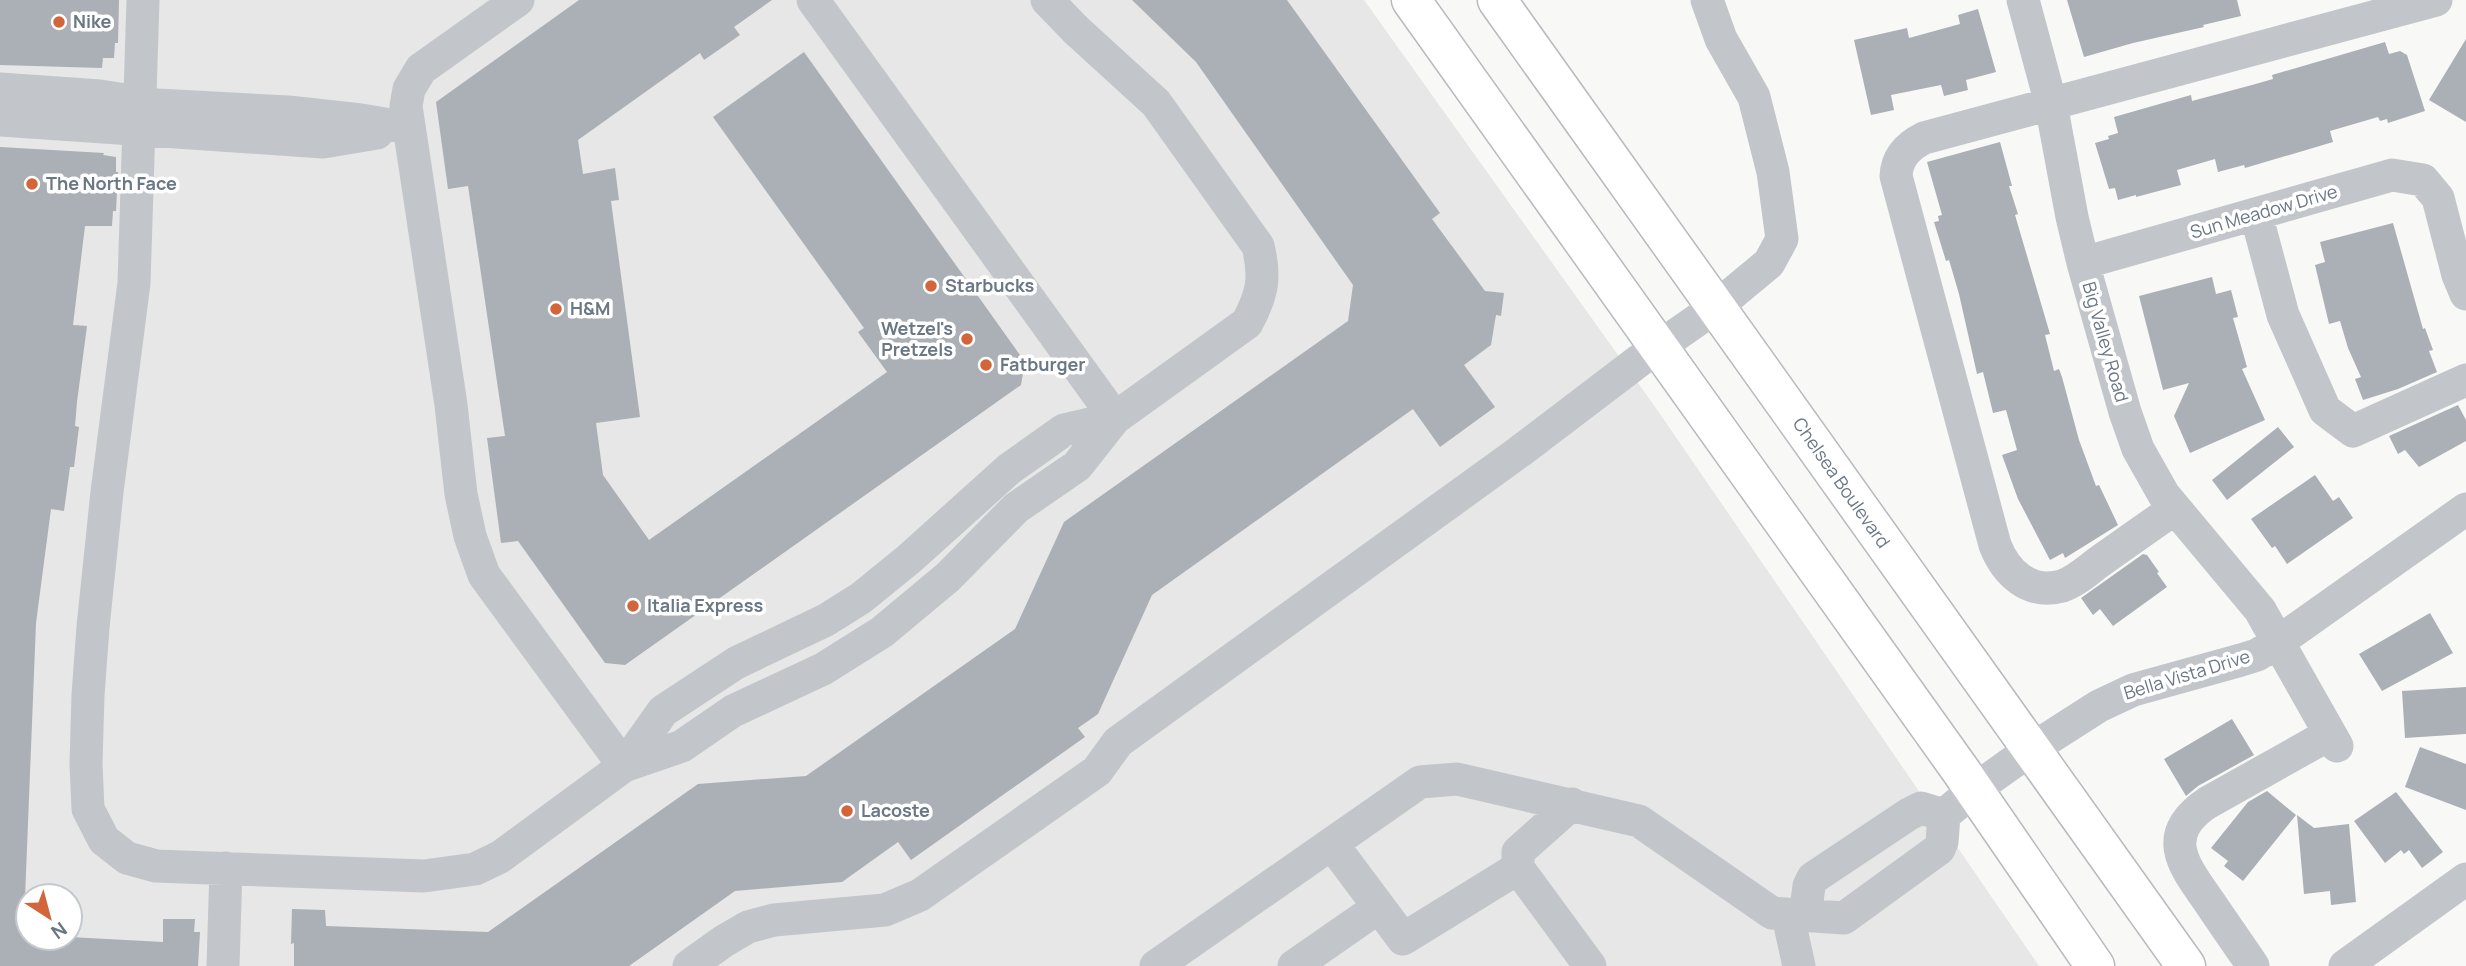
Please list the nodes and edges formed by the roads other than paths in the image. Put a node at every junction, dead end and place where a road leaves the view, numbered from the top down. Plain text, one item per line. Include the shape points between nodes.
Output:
1 (143, 0) edge
2 (518, 0) edge
3 (1047, 0) edge
4 (1411, 0) edge
5 (1497, 0) edge
6 (1707, 0) edge
7 (2023, 0) edge
8 (2436, 0) edge
9 (822, 3) edge
10 (0, 89) edge
11 (2051, 104) junction
12 (139, 117) junction
13 (0, 120) edge
14 (409, 128) junction
15 (2256, 214) junction
16 (2083, 263) junction
17 (2466, 294) edge
18 (1716, 307) junction
19 (1659, 347) junction
20 (2466, 380) edge
21 (1115, 418) junction
22 (2174, 509) junction
23 (2466, 509) edge
24 (2278, 642) junction
25 (2030, 750) junction
26 (624, 765) junction
27 (1974, 790) junction
28 (1572, 804) junction
29 (1944, 815) junction
30 (1332, 844) junction
31 (1518, 867) junction
32 (226, 868) junction
33 (2466, 879) edge
34 (1379, 907) junction
35 (1796, 916) junction
36 (223, 966) edge
37 (689, 966) edge
38 (1156, 966) edge
39 (1294, 966) edge
40 (1590, 966) edge
41 (1799, 966) edge
42 (2095, 966) edge
43 (2186, 966) edge
44 (2253, 966) edge
45 (2345, 966) edge

1 - 12 street
2 - 14 street via 421,69 405,106
3 - 21 street via 1156,103 1258,246 1263,264 1263,284 1247,323
4 - 19 main road
5 - 18 main road, Chelsea Boulevard
6 - 18 street via 1721,39 1754,97 1773,172 1782,239 1769,263
7 - 11 street, Big Valley Road
8 - 11 street
9 - 21 street
10 - 12 street via 100,96
11 - 16 street, Big Valley Road
11 - 22 street via 1924,138 1906,150 1896,167 1995,545 2005,567 2018,579 2039,587 2062,586
12 - 13 street
12 - 14 street via 241,135 323,142
12 - 32 street via 134,283 107,492 88,695 88,809 104,840 127,858 156,866
14 - 26 street via 470,536 484,575
15 - 16 street, Sun Meadow Drive
15 - 17 street, Sun Meadow Drive via 2392,175 2423,180 2438,198
15 - 20 street via 2283,315 2325,410 2353,431
16 - 22 street, Big Valley Road via 2131,430 2146,465
18 - 19 street
18 - 25 main road, Chelsea Boulevard
19 - 27 main road
19 - 37 street via 1118,742 1097,771 920,895 885,910 774,920 748,927
21 - 26 street via 1077,466 1016,508 947,577 882,632 823,669 733,711 682,746
22 - 24 street, Big Valley Road via 2249,596
23 - 24 street, Bella Vista Drive
24 - 25 street, Bella Vista Drive via 2257,655 2117,696
24 - 44 street, Big Valley Road via 2333,740 2207,803 2182,829 2179,848 2186,869
25 - 27 street, Bella Vista Drive
25 - 43 main road, Chelsea Boulevard
26 - 32 street via 500,858 475,869 424,876
27 - 29 street, Bella Vista Drive
27 - 42 main road
28 - 30 street via 1457,779 1420,782
28 - 31 street via 1518,852
28 - 35 street via 1639,821 1772,913
29 - 35 street via 1921,808 1813,878
29 - 35 street via 1939,849 1844,918
30 - 34 street
30 - 38 street
31 - 34 street via 1404,939
31 - 40 street
32 - 36 street
33 - 45 street
34 - 39 street
35 - 41 street

